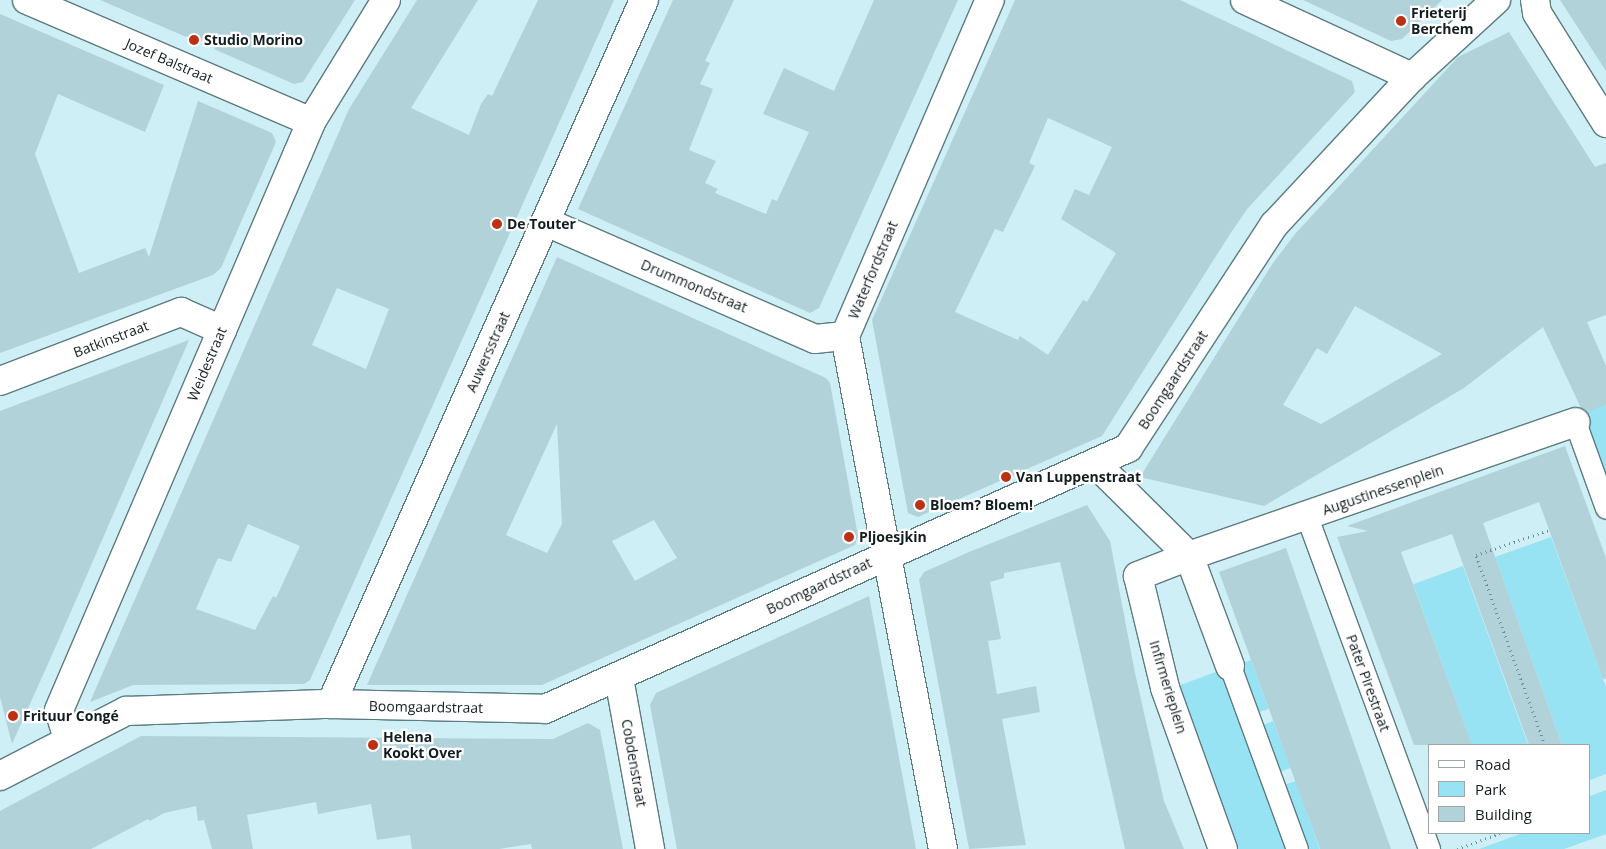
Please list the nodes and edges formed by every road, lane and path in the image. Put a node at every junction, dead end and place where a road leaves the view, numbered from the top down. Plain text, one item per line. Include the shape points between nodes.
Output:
1 (27, 0) edge
2 (386, 0) edge
3 (644, 0) edge
4 (990, 0) edge
5 (1245, 0) edge
6 (1496, 0) edge
7 (1535, 0) edge
8 (1412, 77) junction
9 (311, 122) junction
10 (1606, 123) edge
11 (546, 222) junction
12 (222, 330) junction
13 (845, 336) junction
14 (0, 381) edge
15 (1575, 422) joint
16 (1096, 464) junction
17 (1606, 508) edge
18 (1307, 517) junction
19 (1548, 530) dead end
20 (888, 554) junction
21 (1190, 556) junction
22 (1230, 666) joint
23 (619, 678) junction
24 (331, 704) junction
25 (68, 739) junction
26 (1545, 744) edge
27 (0, 776) edge
28 (1497, 834) edge
29 (650, 849) edge
30 (943, 849) edge
31 (1223, 849) edge
32 (1297, 849) edge
33 (1429, 849) edge
34 (1457, 849) edge

1 - 9 street, Jozef Balstraat
2 - 9 street, Weidestraat
3 - 11 street, Auwersstraat
4 - 13 street, Waterfordstraat
5 - 8 street
6 - 8 street, Boomgaardstraat
7 - 10 street via 1537,13
8 - 16 street, Boomgaardstraat via 1274,225 1128,448
9 - 12 street, Weidestraat
11 - 13 street, Drummondstraat via 815,339
11 - 24 street, Auwersstraat
12 - 14 street, Batkinstraat via 181,312
12 - 25 street, Weidestraat via 59,710
13 - 20 street, Waterfordstraat
15 - 17 street
15 - 18 street, Augustinessenplein
16 - 20 street, Boomgaardstraat
16 - 21 street
18 - 21 street, Augustinessenplein
18 - 33 street, Pater Pirestraat
19 - 26 path via 1476,555
20 - 23 street, Boomgaardstraat
20 - 30 street
21 - 22 street
21 - 31 street, Infirmerieplein via 1138,576 1165,688
22 - 32 street
23 - 24 street, Boomgaardstraat via 545,709
23 - 29 street, Cobdenstraat
24 - 25 street, Boomgaardstraat via 126,711
25 - 27 street, Boomgaardstraat
28 - 34 path

